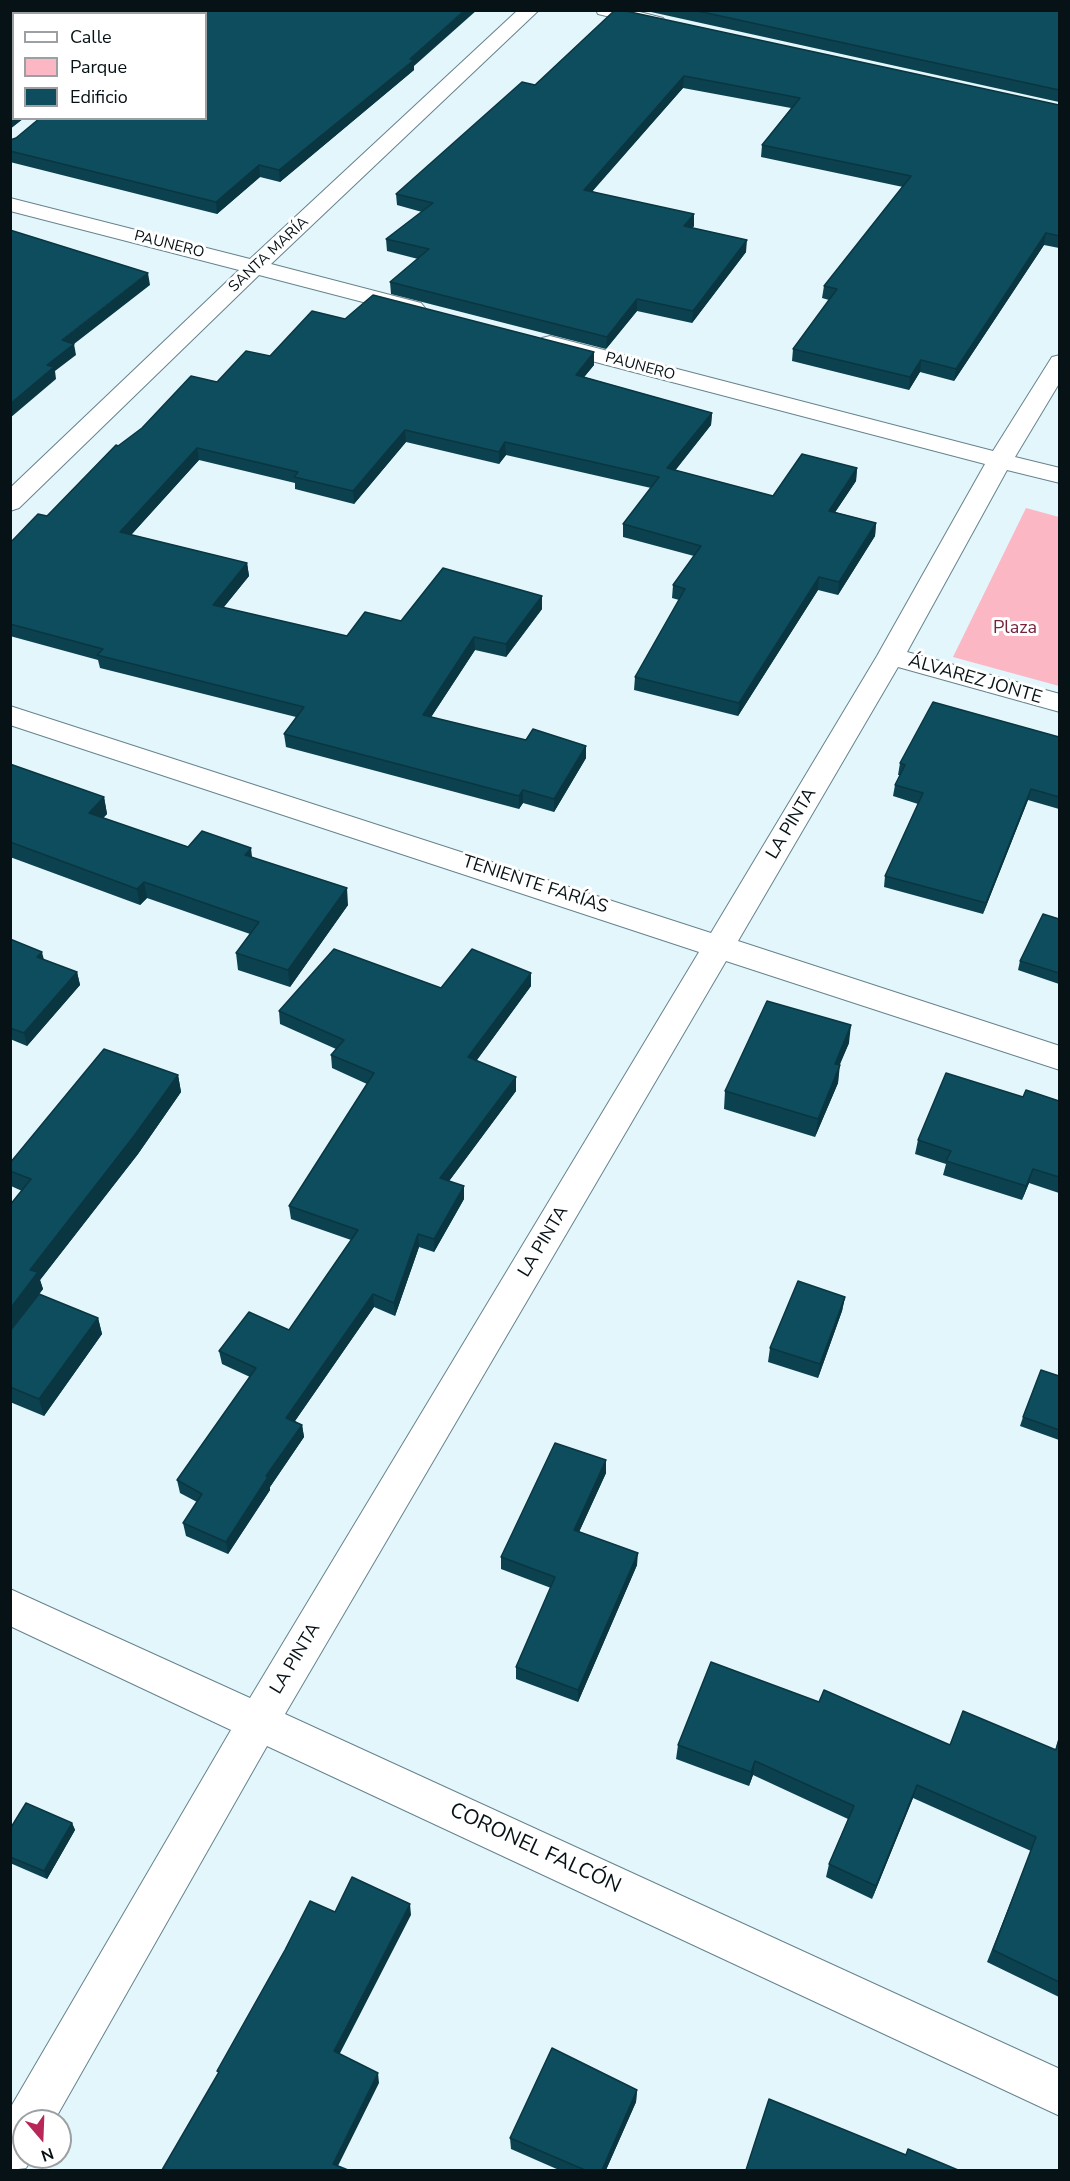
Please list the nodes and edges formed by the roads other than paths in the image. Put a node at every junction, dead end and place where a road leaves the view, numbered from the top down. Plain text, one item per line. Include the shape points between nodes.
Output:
1 (530, 10) edge
2 (605, 10) edge
3 (675, 26) edge
4 (10, 204) edge
5 (255, 267) junction
6 (439, 315) edge
7 (530, 338) edge
8 (1059, 362) edge
9 (1000, 460) junction
10 (1059, 476) edge
11 (10, 503) edge
12 (891, 656) junction
13 (1059, 703) edge
14 (10, 715) edge
15 (720, 945) junction
16 (1059, 1058) edge
17 (10, 1607) edge
18 (259, 1720) junction
19 (1059, 2093) edge
20 (35, 2109) edge

1 - 5 street, SANTA MARÍA
2 - 3 street
4 - 5 street, PAUNERO
5 - 6 street, PAUNERO
5 - 11 street, SANTA MARÍA
7 - 9 street, PAUNERO
8 - 9 street, LA PINTA
9 - 10 street, PAUNERO
9 - 12 street, LA PINTA
12 - 13 street, ÁLVAREZ JONTE
12 - 15 street, LA PINTA
14 - 15 street, TENIENTE FARÍAS
15 - 16 street, TENIENTE FARÍAS
15 - 18 street, LA PINTA
17 - 18 street, CORONEL FALCÓN
18 - 19 street, CORONEL FALCÓN
18 - 20 street, LA PINTA

